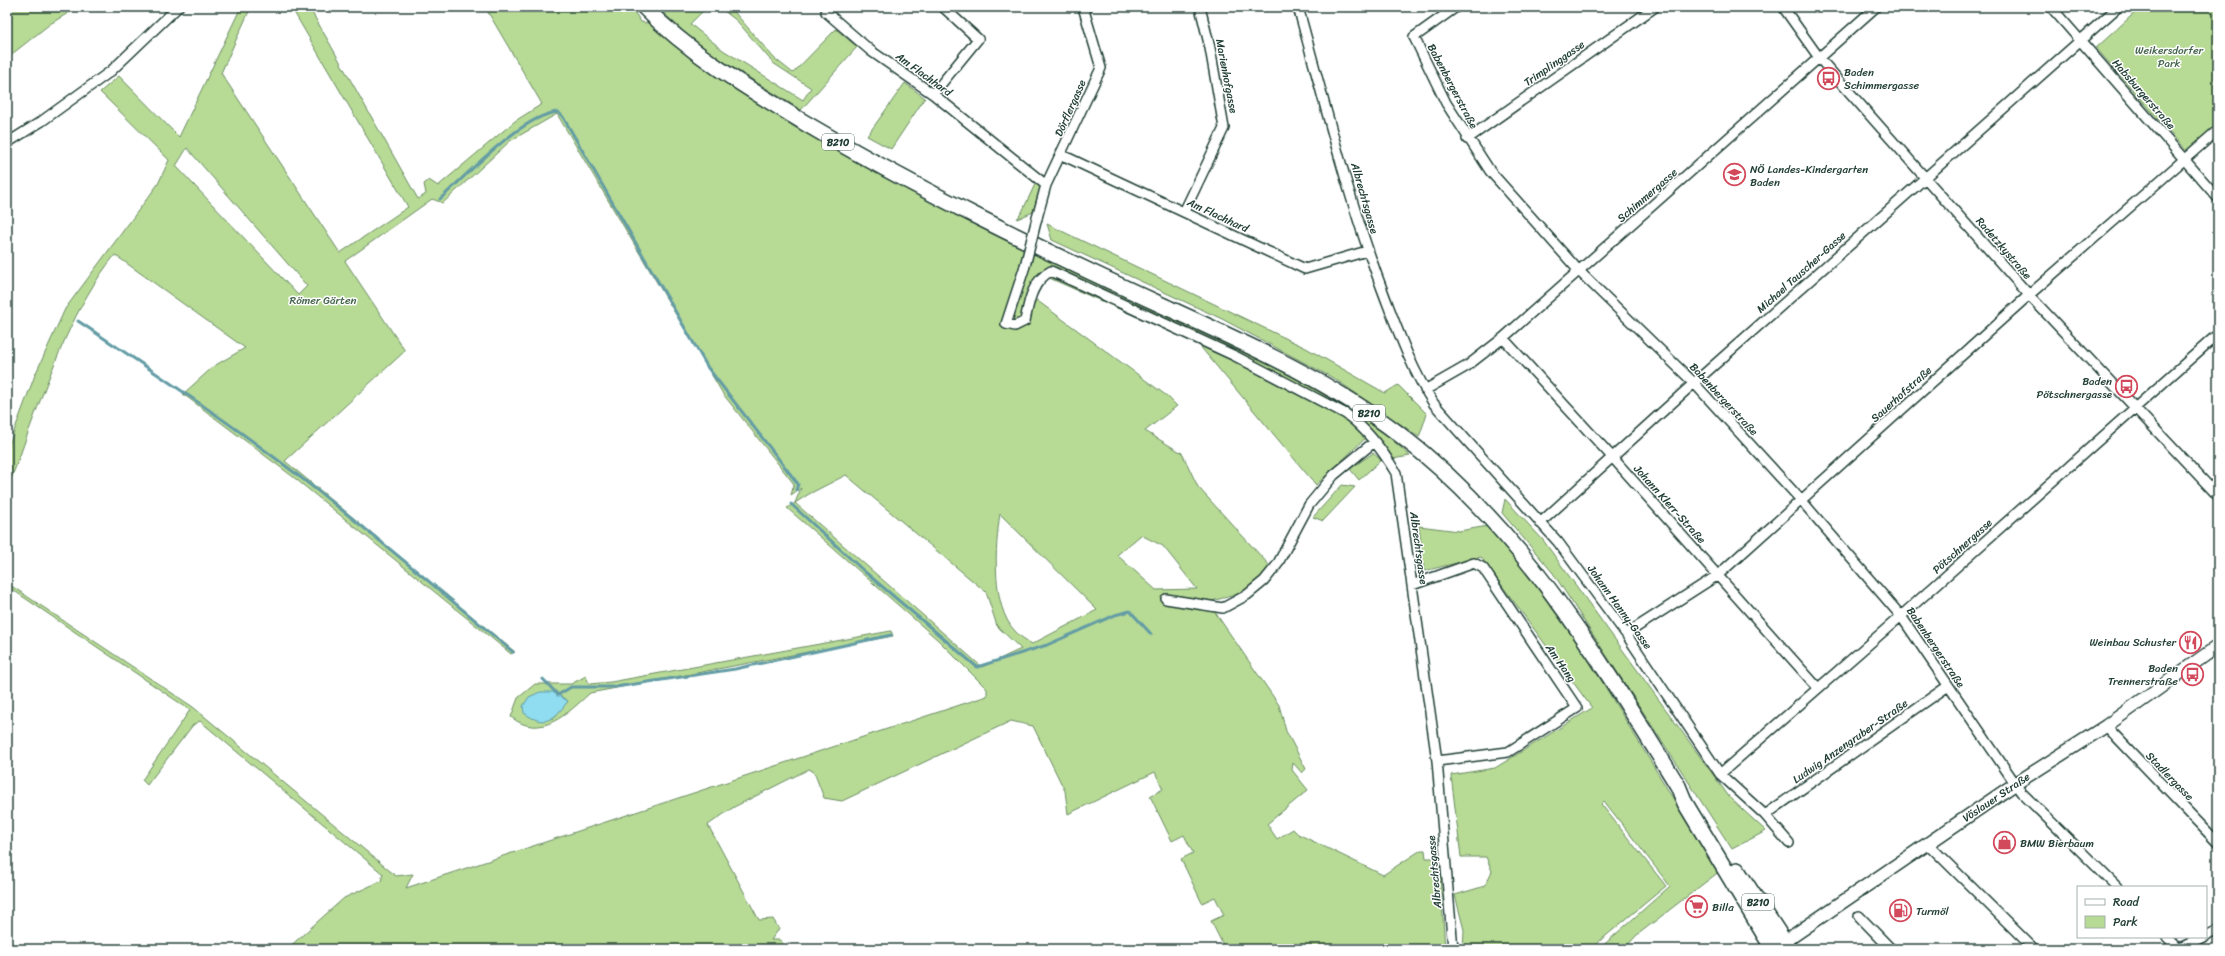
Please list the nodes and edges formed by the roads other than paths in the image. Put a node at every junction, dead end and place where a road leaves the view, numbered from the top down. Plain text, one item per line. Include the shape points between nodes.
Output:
1 (178, 7) edge
2 (644, 7) edge
3 (943, 7) edge
4 (1083, 7) edge
5 (1200, 7) edge
6 (1298, 7) edge
7 (1456, 7) edge
8 (1655, 7) edge
9 (1783, 7) edge
10 (1876, 7) edge
11 (2051, 7) edge
12 (2118, 7) edge
13 (826, 12) dead end
14 (2082, 41) junction
15 (1820, 59) junction
16 (934, 94) junction
17 (2218, 130) edge
18 (1467, 139) junction
19 (7, 143) edge
20 (1062, 155) junction
21 (2184, 159) junction
22 (1926, 177) junction
23 (1046, 185) junction
24 (2218, 198) edge
25 (1184, 212) junction
26 (1367, 251) junction
27 (1025, 266) joint
28 (1579, 271) junction
29 (2029, 295) junction
30 (2218, 334) edge
31 (1503, 338) junction
32 (1694, 383) junction
33 (1425, 390) junction
34 (2134, 408) junction
35 (1374, 442) junction
36 (1613, 458) junction
37 (2218, 496) edge
38 (1801, 500) junction
39 (1540, 524) junction
40 (1718, 575) junction
41 (1412, 585) junction
42 (1166, 599) dead end
43 (1901, 616) junction
44 (1626, 634) junction
45 (2218, 646) edge
46 (1948, 686) junction
47 (1818, 688) junction
48 (2106, 726) junction
49 (1437, 761) junction
50 (1720, 774) junction
51 (2015, 784) junction
52 (1765, 815) junction
53 (1789, 843) dead end
54 (2218, 843) edge
55 (1928, 844) junction
56 (2116, 886) edge
57 (1859, 916) dead end
58 (2218, 929) edge
59 (2207, 934) edge
60 (2168, 938) edge
61 (2200, 938) edge
62 (1780, 947) edge
63 (1453, 949) edge
64 (1891, 949) edge
65 (2034, 949) edge
66 (2179, 949) edge

1 - 19 street via 111,71
2 - 62 main road, B210 via 717,66 850,149 1033,244 1290,365 1344,396 1399,433 1427,456 1474,499 1536,571 1596,655 1678,786 1685,803
3 - 16 street via 978,39
4 - 20 street, Dörflergasse via 1101,68
5 - 25 street, Marienhofgasse via 1224,128
6 - 26 street, Albrechtsgasse
7 - 18 street, Babenbergerstraße via 1414,37 1446,103
8 - 18 street, Trimplinggasse
9 - 15 street, Radetzkystraße
10 - 15 street, Schimmergasse
11 - 14 street, Habsburgerstraße
12 - 14 street, Michael Tauscher-Gasse
13 - 16 street, Am Flachhard via 871,51
14 - 21 street, Habsburgerstraße
14 - 22 street, Michael Tauscher-Gasse
15 - 22 street, Radetzkystraße
15 - 28 street, Schimmergasse
16 - 23 street, Am Flachhard
17 - 21 street, Sauerhofstraße
18 - 28 street, Babenbergerstraße via 1490,171
20 - 23 street, Dörflergasse
20 - 25 street, Am Flachhard
21 - 24 street, Habsburgerstraße
21 - 29 street, Sauerhofstraße
22 - 29 street, Radetzkystraße
22 - 32 street, Michael Tauscher-Gasse
23 - 27 street, Dörflergasse, bridge
25 - 26 street, Am Flachhard via 1305,269
26 - 33 street, Albrechtsgasse via 1400,337
27 - 35 street, Albrechtsgasse via 1006,324 1015,326 1024,321 1030,295 1041,276 1051,271 1296,386 1346,414 1362,426
28 - 31 street, Schimmergasse
28 - 32 street, Babenbergerstraße
29 - 34 street, Radetzkystraße
29 - 38 street, Sauerhofstraße
30 - 34 street, Pötschnergasse
31 - 33 street, Schimmergasse via 1467,366
31 - 36 street, Johann Klerr-Straße
32 - 36 street, Michael Tauscher-Gasse
32 - 38 street, Babenbergerstraße
33 - 39 street, Johann Hanny-Gasse via 1434,404
34 - 37 street, Radetzkystraße
34 - 43 street, Pötschnergasse
35 - 41 street, Albrechtsgasse via 1396,473
35 - 42 street via 1334,475 1309,505 1277,565 1264,581 1247,595 1223,608
36 - 39 street, Michael Tauscher-Gasse
36 - 40 street, Johann Klerr-Straße
38 - 40 street, Sauerhofstraße
38 - 43 street, Babenbergerstraße
39 - 44 street, Johann Hanny-Gasse via 1558,542
40 - 44 street, Sauerhofstraße
40 - 47 street, Johann Klerr-Straße
41 - 49 street, Albrechtsgasse
41 - 49 street, Am Hang via 1474,563 1483,568 1577,708 1508,752
43 - 46 street, Babenbergerstraße
43 - 47 street, Pötschnergasse
44 - 50 street, Johann Hanny-Gasse
45 - 48 street, Vöslauer Straße
46 - 51 street, Babenbergerstraße
46 - 52 street, Ludwig Anzengruber-Straße
47 - 50 street, Pötschnergasse
48 - 51 street, Vöslauer Straße
48 - 54 street, Stadlergasse
49 - 63 street, Albrechtsgasse
50 - 52 street, Johann Hanny-Gasse
51 - 55 street, Vöslauer Straße
51 - 56 street, Babenbergerstraße
52 - 53 street, Johann Hanny-Gasse
55 - 62 street, Vöslauer Straße
55 - 65 street
57 - 64 street
58 - 59 street
60 - 66 street
61 - 66 street

